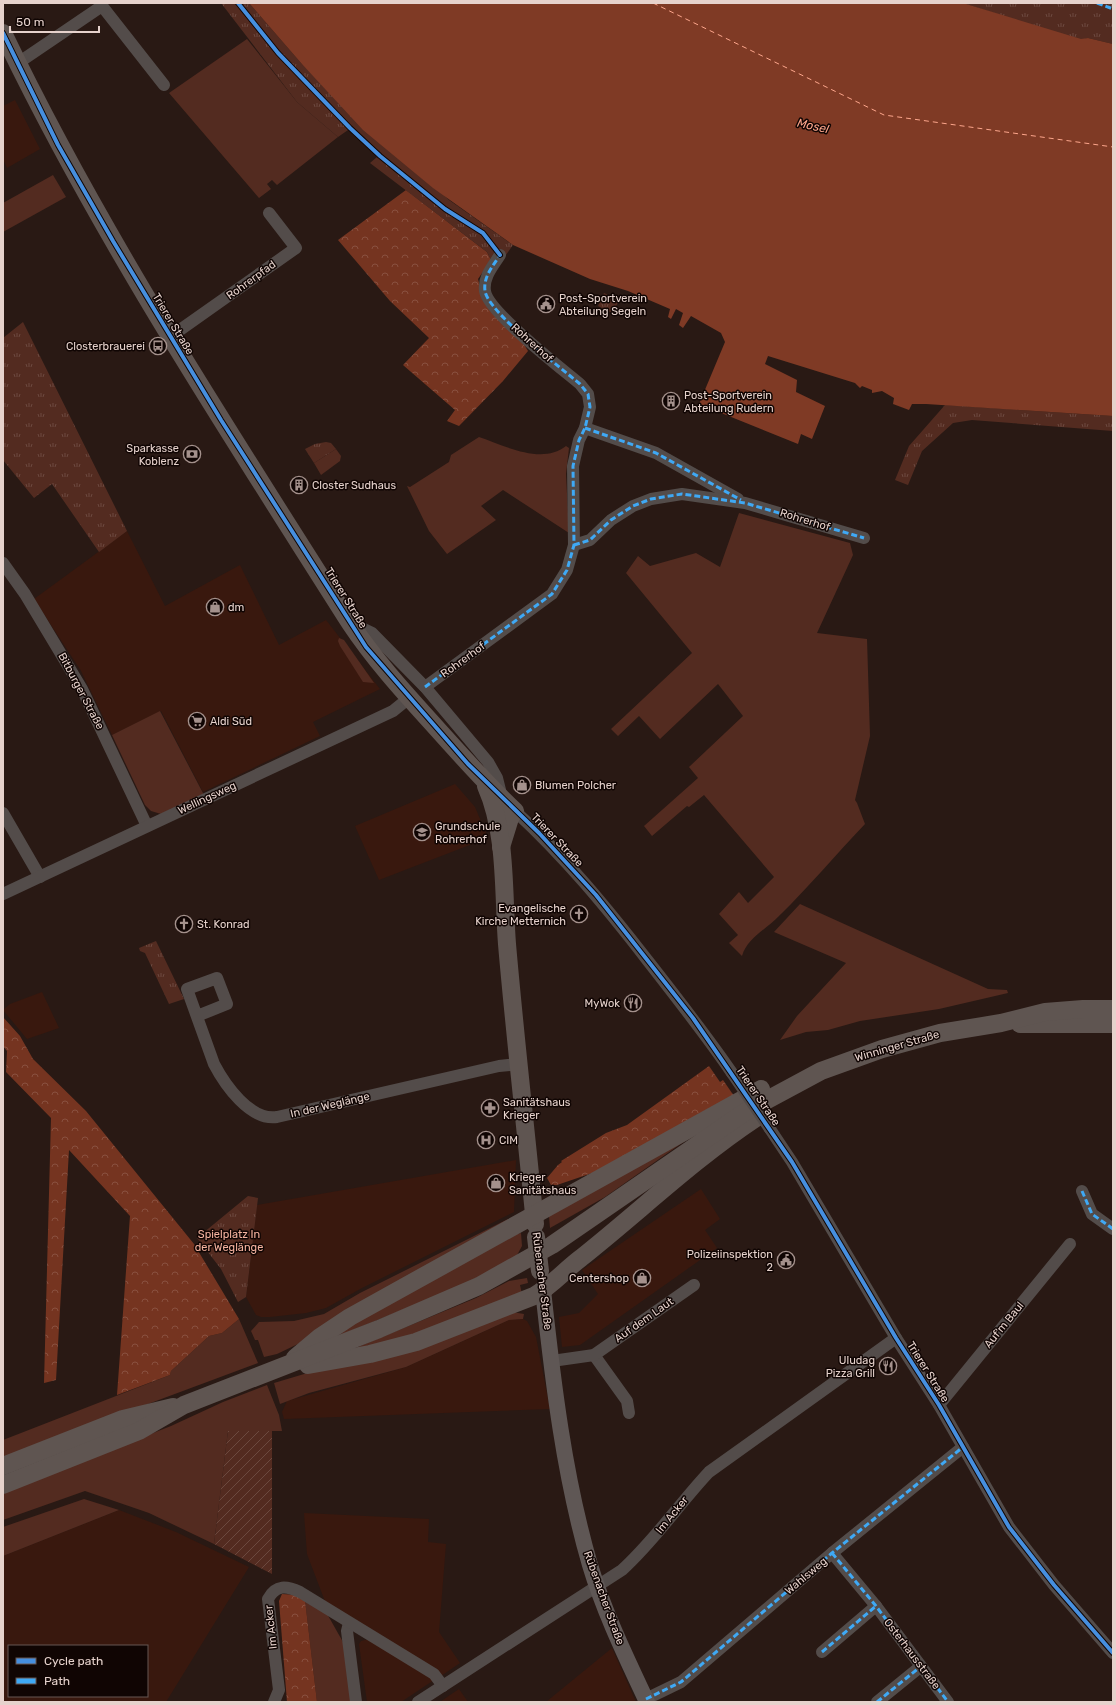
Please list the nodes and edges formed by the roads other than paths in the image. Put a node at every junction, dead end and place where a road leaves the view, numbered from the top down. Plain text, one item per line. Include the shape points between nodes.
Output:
1 (3, 33) edge
2 (18, 63) junction
3 (164, 84) dead end
4 (269, 213) dead end
5 (500, 255) dead end
6 (170, 337) junction
7 (585, 428) junction
8 (745, 503) junction
9 (864, 538) dead end
10 (574, 545) junction
11 (3, 563) edge
12 (350, 623) junction
13 (425, 687) junction
14 (409, 698) junction
15 (484, 781) junction
16 (509, 805) junction
17 (3, 813) edge
18 (147, 826) junction
19 (501, 847) junction
20 (40, 877) junction
21 (3, 894) edge
22 (1113, 1009) edge
23 (197, 1016) dead end
24 (1001, 1023) junction
25 (1113, 1024) edge
26 (519, 1064) junction
27 (797, 1083) junction
28 (1082, 1191) dead end
29 (534, 1214) junction
30 (1113, 1229) edge
31 (1070, 1244) dead end
32 (694, 1285) dead end
33 (543, 1290) junction
34 (896, 1338) junction
35 (594, 1354) junction
36 (552, 1361) junction
37 (286, 1366) junction
38 (184, 1405) junction
39 (939, 1405) junction
40 (629, 1413) dead end
41 (963, 1447) junction
42 (3, 1466) edge
43 (3, 1485) edge
44 (832, 1553) junction
45 (597, 1585) junction
46 (876, 1606) junction
47 (349, 1623) junction
48 (822, 1652) dead end
49 (1113, 1653) edge
50 (920, 1666) junction
51 (443, 1686) junction
52 (646, 1701) edge
53 (274, 1702) edge
54 (356, 1702) edge
55 (418, 1702) edge
56 (877, 1702) edge
57 (948, 1702) edge

1 - 2 main road, Trierer Straße
2 - 3 street via 102,6
2 - 6 main road, Trierer Straße via 68,163
4 - 6 street, Rohrerpfad via 296,248
5 - 7 street, Rohrerhof via 485,279 485,292 490,303 588,394 590,407
6 - 12 main road, Trierer Straße
7 - 8 street, Rohrerhof via 656,453
7 - 10 street, Rohrerhof via 579,440 573,466
8 - 9 street, Rohrerhof
8 - 10 street, Rohrerhof via 682,494 651,498 632,506 611,520 590,540
10 - 13 street, Rohrerhof via 567,570 552,594
11 - 18 street, Bitburger Straße via 23,591 82,689
12 - 13 street, Trierer Straße via 372,632
12 - 14 main road, Trierer Straße
13 - 16 street, Trierer Straße via 488,762
14 - 15 main road, Trierer Straße
14 - 18 street, Wellingsweg via 393,711
15 - 16 main road, Trierer Straße
15 - 19 main road, Rübenacher Straße via 495,809
16 - 19 main road, Rübenacher Straße via 510,818
16 - 34 street, Trierer Straße, bridge via 539,832 596,895 693,1018 792,1162
17 - 20 street
18 - 20 street, Wellingsweg
19 - 26 main road, Rübenacher Straße via 507,944
20 - 21 street, Wellingsweg
22 - 24 main road, Winninger Straße via 1056,1011
23 - 26 street, In der Weglänge via 218,1071 245,1105 266,1118 499,1066
24 - 25 main road, Winninger Straße
24 - 27 main road, Winninger Straße via 940,1033 882,1049 839,1064
26 - 29 main road, Rübenacher Straße
27 - 29 main road via 777,1084 761,1090
27 - 33 main road via 781,1102 706,1156
27 - 37 main road, Winninger Straße via 729,1122 525,1262 444,1303
28 - 30 street via 1092,1214
29 - 33 main road, Rübenacher Straße, bridge
29 - 37 main road via 350,1317 320,1337
31 - 39 street, Auf'm Baul
32 - 35 street, Auf dem Laut
33 - 36 main road, Rübenacher Straße
33 - 37 main road via 518,1303 398,1347 320,1364
34 - 39 street, Trierer Straße
34 - 45 street, Im Acker via 709,1472 641,1553 622,1570
35 - 36 street, Auf dem Laut
35 - 40 street via 627,1401
36 - 45 main road, Rübenacher Straße via 572,1494
37 - 38 main road, Winninger Straße
38 - 42 main road via 133,1416
38 - 43 main road via 129,1435
39 - 41 street, Trierer Straße
41 - 44 street, Wahlsweg
41 - 49 street, Trierer Straße via 1009,1527
44 - 46 street, Osterhausstraße
44 - 52 street, Wahlsweg via 681,1682
45 - 51 street, Im Acker
45 - 52 main road, Rübenacher Straße
46 - 48 street
46 - 50 street, Osterhausstraße
47 - 51 street, Im Acker via 434,1674
47 - 53 street, Im Acker via 293,1589 282,1587 271,1593 268,1607 279,1690
47 - 54 street via 347,1631
50 - 56 street
50 - 57 street, Osterhausstraße
51 - 55 street, Im Acker

